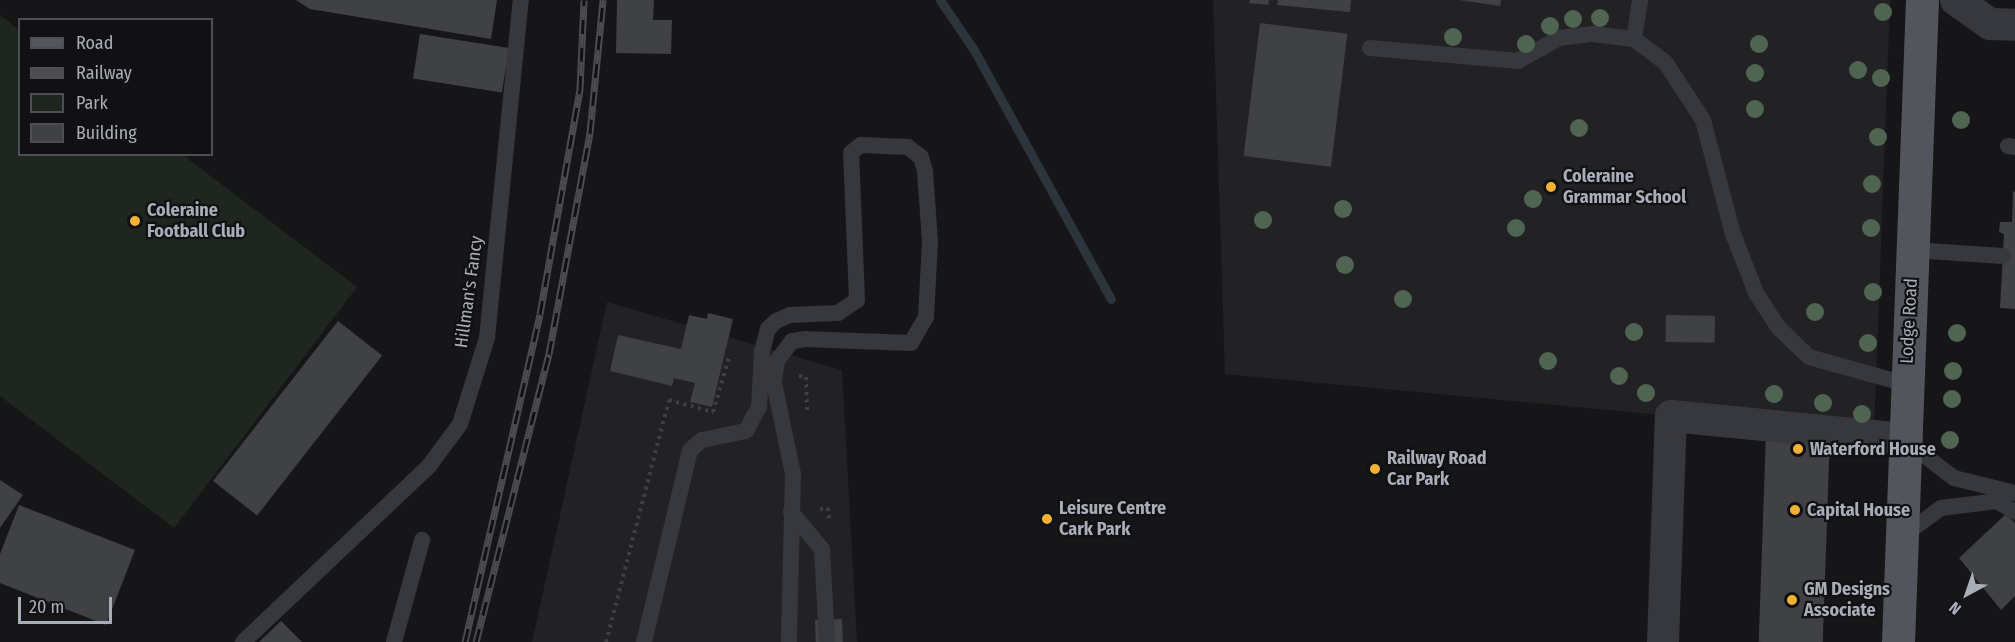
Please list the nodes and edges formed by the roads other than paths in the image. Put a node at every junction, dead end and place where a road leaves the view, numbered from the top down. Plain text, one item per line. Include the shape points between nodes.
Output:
1 (520, 0) edge
2 (1640, 0) edge
3 (1922, 0) edge
4 (1956, 0) edge
5 (2015, 25) edge
6 (1634, 39) junction
7 (1370, 48) dead end
8 (1913, 250) junction
9 (2003, 256) dead end
10 (1906, 384) junction
11 (1907, 440) junction
12 (2015, 493) edge
13 (792, 512) junction
14 (2015, 512) edge
15 (1904, 535) junction
16 (422, 540) dead end
17 (243, 642) edge
18 (394, 642) edge
19 (644, 642) edge
20 (789, 642) edge
21 (827, 642) edge
22 (1663, 642) edge
23 (1898, 642) edge

1 - 17 lane, Hillman's Fancy via 487,338 460,424 429,466
2 - 6 lane
3 - 8 main road, Lodge Road
4 - 5 street via 1990,24
6 - 7 lane via 1593,34 1558,39 1518,61
6 - 10 lane via 1665,62 1703,120 1733,234 1756,293 1778,327 1809,357
8 - 9 lane
8 - 10 main road, Lodge Road
10 - 11 main road, Lodge Road
11 - 12 lane via 1954,478
11 - 15 main road, Lodge Road
11 - 22 street via 1671,416
13 - 19 lane via 793,474 774,383 777,361 792,341 805,339 911,343 926,317 930,241 925,171 921,157 908,147 861,145 851,153 857,300 838,312 790,315 776,321 768,329 762,351 759,407 746,431 702,440 690,450
13 - 20 lane
13 - 21 lane via 822,549
14 - 15 lane via 1997,501 1941,508
15 - 23 main road, Lodge Road
16 - 18 lane

